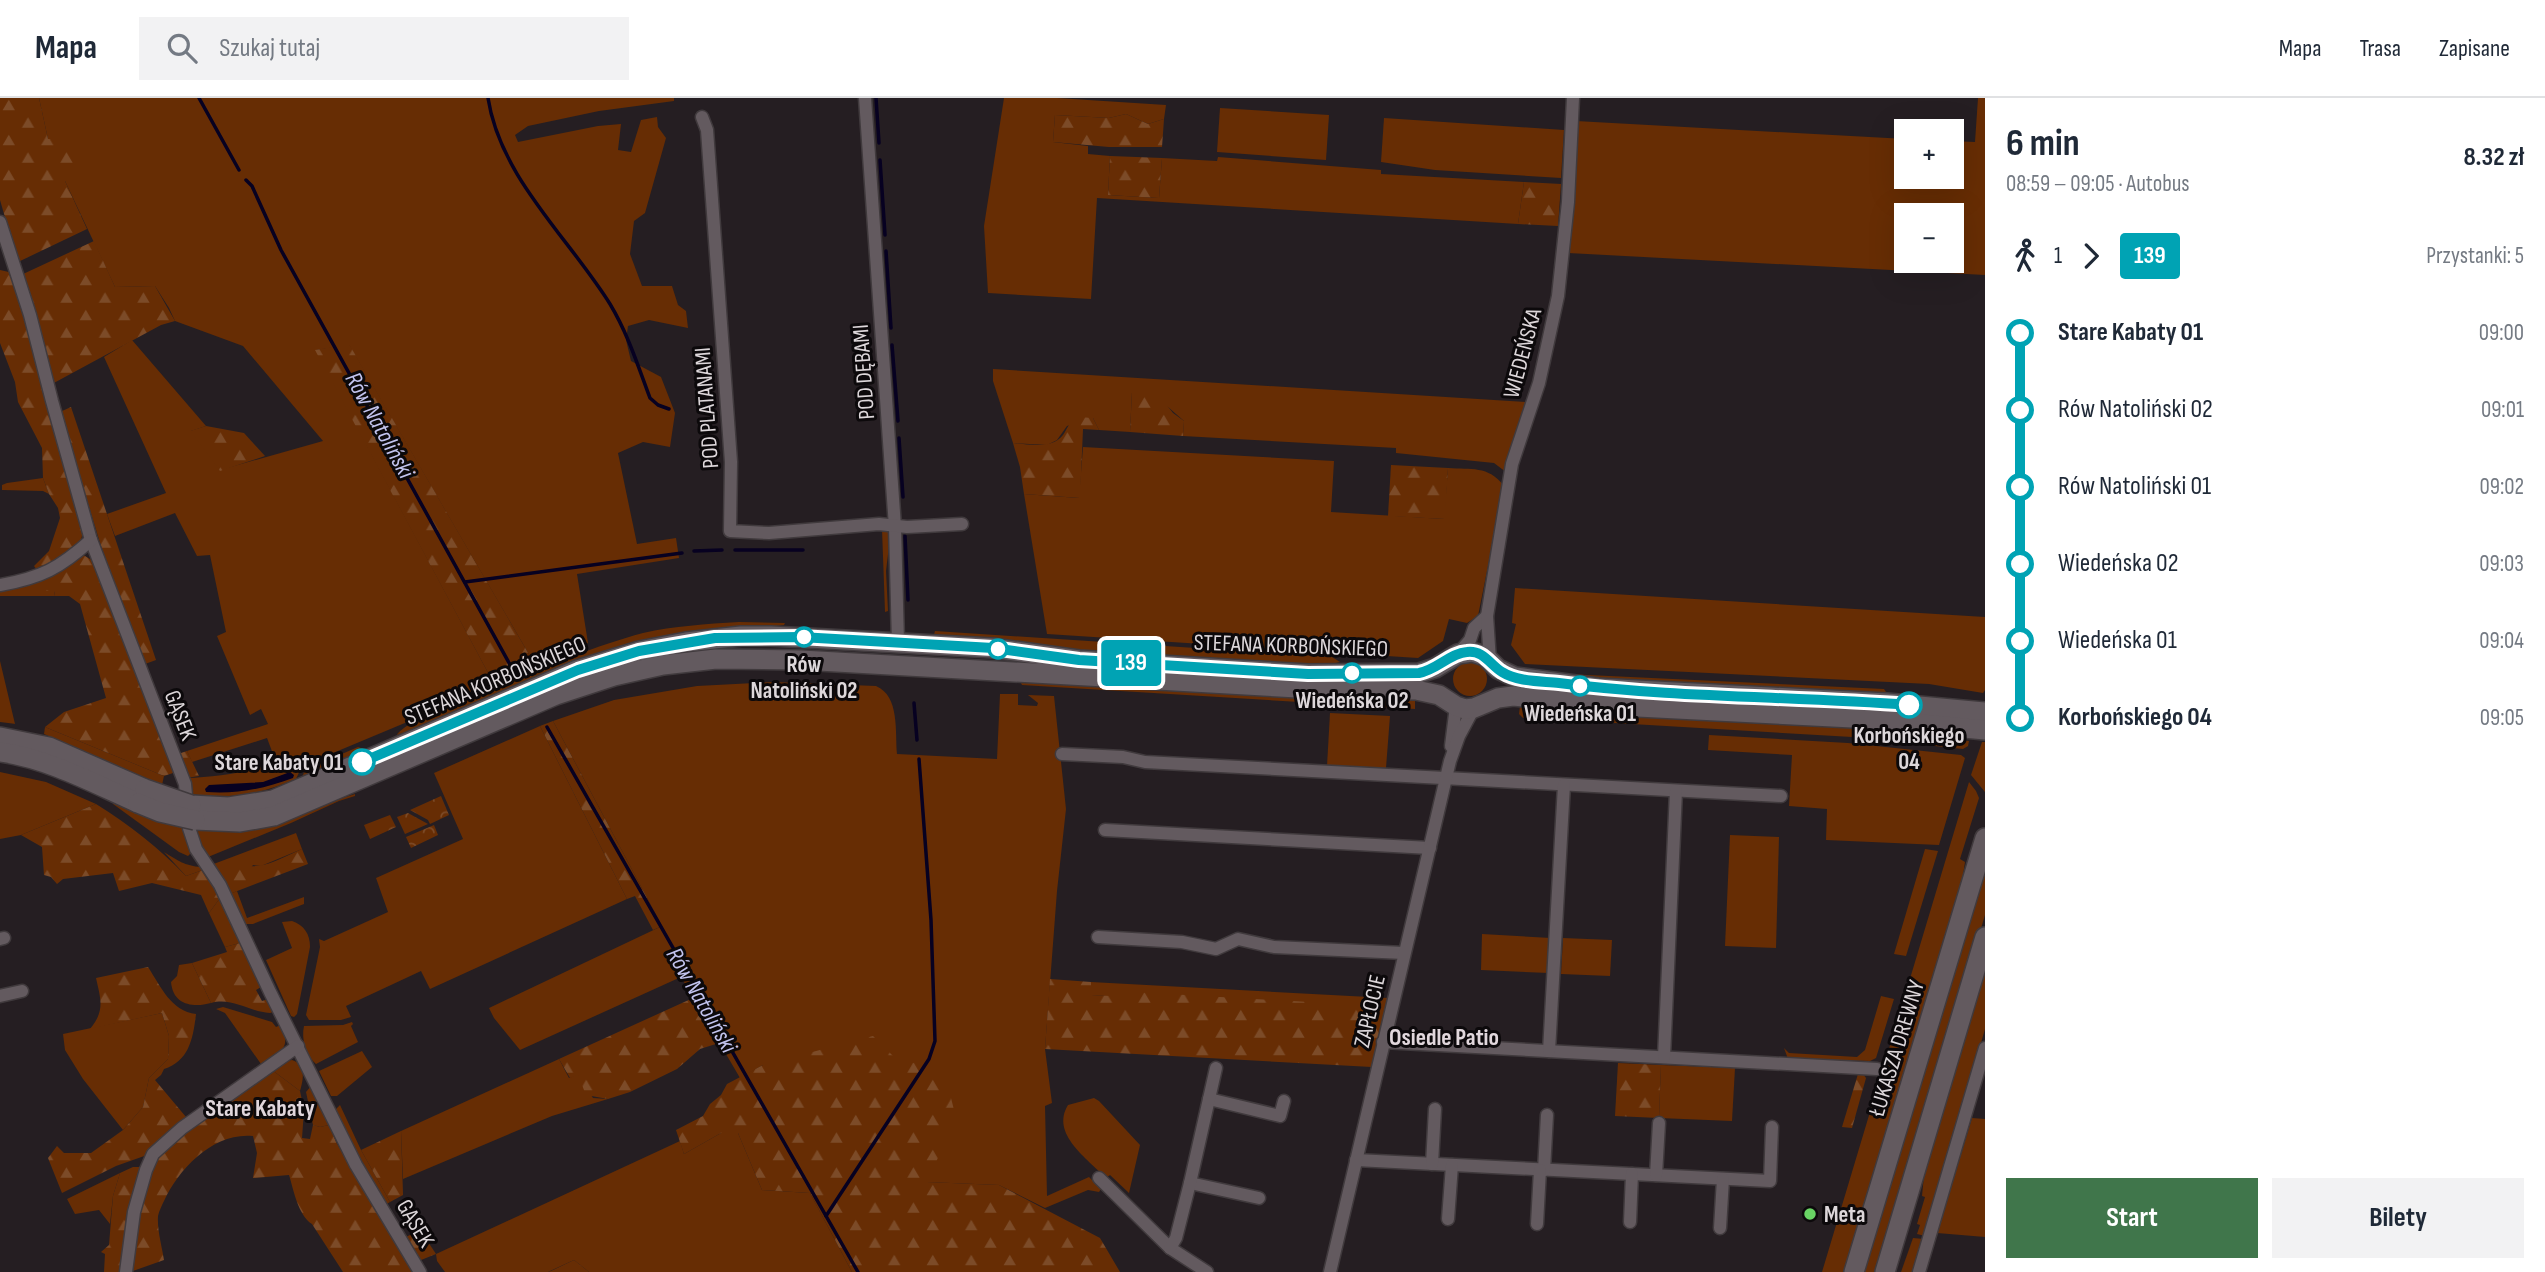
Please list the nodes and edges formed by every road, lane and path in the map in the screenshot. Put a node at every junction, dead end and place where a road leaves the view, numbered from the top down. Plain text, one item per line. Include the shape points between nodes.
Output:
1 (865, 98) edge
2 (1573, 98) edge
3 (702, 117) dead end
4 (0, 222) edge
5 (962, 524) dead end
6 (895, 527) junction
7 (91, 540) junction
8 (0, 585) edge
9 (1487, 615) junction
10 (898, 643) junction
11 (1455, 656) junction
12 (1490, 661) junction
13 (900, 665) junction
14 (1466, 704) junction
15 (1985, 712) edge
16 (1985, 730) edge
17 (0, 737) edge
18 (0, 752) edge
19 (1062, 754) dead end
20 (347, 777) junction
21 (1446, 779) junction
22 (1564, 785) junction
23 (1676, 791) junction
24 (142, 796) junction
25 (1781, 796) dead end
26 (1105, 830) dead end
27 (1985, 838) edge
28 (1430, 848) junction
29 (1098, 937) dead end
30 (1985, 937) edge
31 (1404, 953) junction
32 (22, 991) dead end
33 (0, 996) edge
34 (1383, 1042) junction
35 (298, 1046) junction
36 (1985, 1048) edge
37 (1549, 1051) junction
38 (1664, 1058) junction
39 (1216, 1069) dead end
40 (1877, 1069) dead end
41 (1209, 1099) junction
42 (1283, 1101) dead end
43 (1435, 1109) dead end
44 (1547, 1115) dead end
45 (1659, 1123) dead end
46 (1772, 1128) dead end
47 (1356, 1160) junction
48 (1432, 1164) junction
49 (1452, 1165) junction
50 (1542, 1170) junction
51 (1632, 1174) junction
52 (1656, 1175) junction
53 (1099, 1178) dead end
54 (1723, 1179) junction
55 (1190, 1183) junction
56 (1259, 1198) dead end
57 (1448, 1219) dead end
58 (1630, 1222) dead end
59 (1537, 1224) dead end
60 (1720, 1228) dead end
61 (1171, 1248) junction
62 (126, 1272) edge
63 (420, 1272) edge
64 (1207, 1272) edge
65 (1330, 1272) edge
66 (1854, 1272) edge
67 (1885, 1272) edge
68 (1919, 1272) edge

1 - 6 street, POD DĘBAMI
2 - 9 street, WIEDEŃSKA via 1558,296 1539,383 1512,464
3 - 6 street, POD PLATANAMI via 707,130 732,462 730,531
4 - 7 street, GĄSEK via 28,305
5 - 6 street
6 - 10 street, POD DĘBAMI
7 - 8 street via 43,575
7 - 35 street, GĄSEK via 185,784 196,849 220,885
9 - 11 street, WIEDEŃSKA
9 - 12 street, WIEDEŃSKA
10 - 11 street, STEFANA KORBOŃSKIEGO via 1308,674 1419,673
10 - 13 street
10 - 20 street, STEFANA KORBOŃSKIEGO via 741,636 639,651 547,682
11 - 12 street via 1472,652
11 - 14 street via 1441,673 1440,682
12 - 14 street via 1498,682 1496,690
12 - 15 street via 1515,677 1617,690
13 - 14 street, STEFANA KORBOŃSKIEGO via 1316,689 1416,690
13 - 20 street, STEFANA KORBOŃSKIEGO via 742,658 639,670 556,695
14 - 16 street, STEFANA KORBOŃSKIEGO via 1513,696
14 - 21 street, ZAPŁOCIE via 1452,723
17 - 24 street via 49,747
18 - 24 street via 28,757
19 - 21 street
20 - 24 street, STEFANA KORBOŃSKIEGO, bridge via 290,810 219,823 193,813 160,812
21 - 22 street
21 - 28 street, ZAPŁOCIE
22 - 23 street
22 - 37 street
23 - 25 street
23 - 38 street
26 - 28 street
27 - 66 street, ŁUKASZA DREWNY
28 - 31 street, ZAPŁOCIE
29 - 31 street via 1216,949 1238,939 1275,947
30 - 67 street
31 - 34 street, ZAPŁOCIE
32 - 33 street
34 - 37 street
34 - 47 street, ZAPŁOCIE
35 - 62 street via 182,1128 153,1154 135,1212
35 - 63 street, GĄSEK via 356,1165
36 - 68 street
37 - 38 street
38 - 40 street
39 - 41 street
41 - 42 street via 1280,1116
41 - 55 street
43 - 48 street
44 - 50 street
45 - 52 street
46 - 54 street via 1770,1181
47 - 48 street
47 - 65 street, ZAPŁOCIE
48 - 49 street
49 - 50 street
49 - 57 street
50 - 51 street
50 - 59 street
51 - 52 street
51 - 58 street
52 - 54 street
53 - 61 street
54 - 60 street
55 - 56 street
55 - 61 street
61 - 64 street

